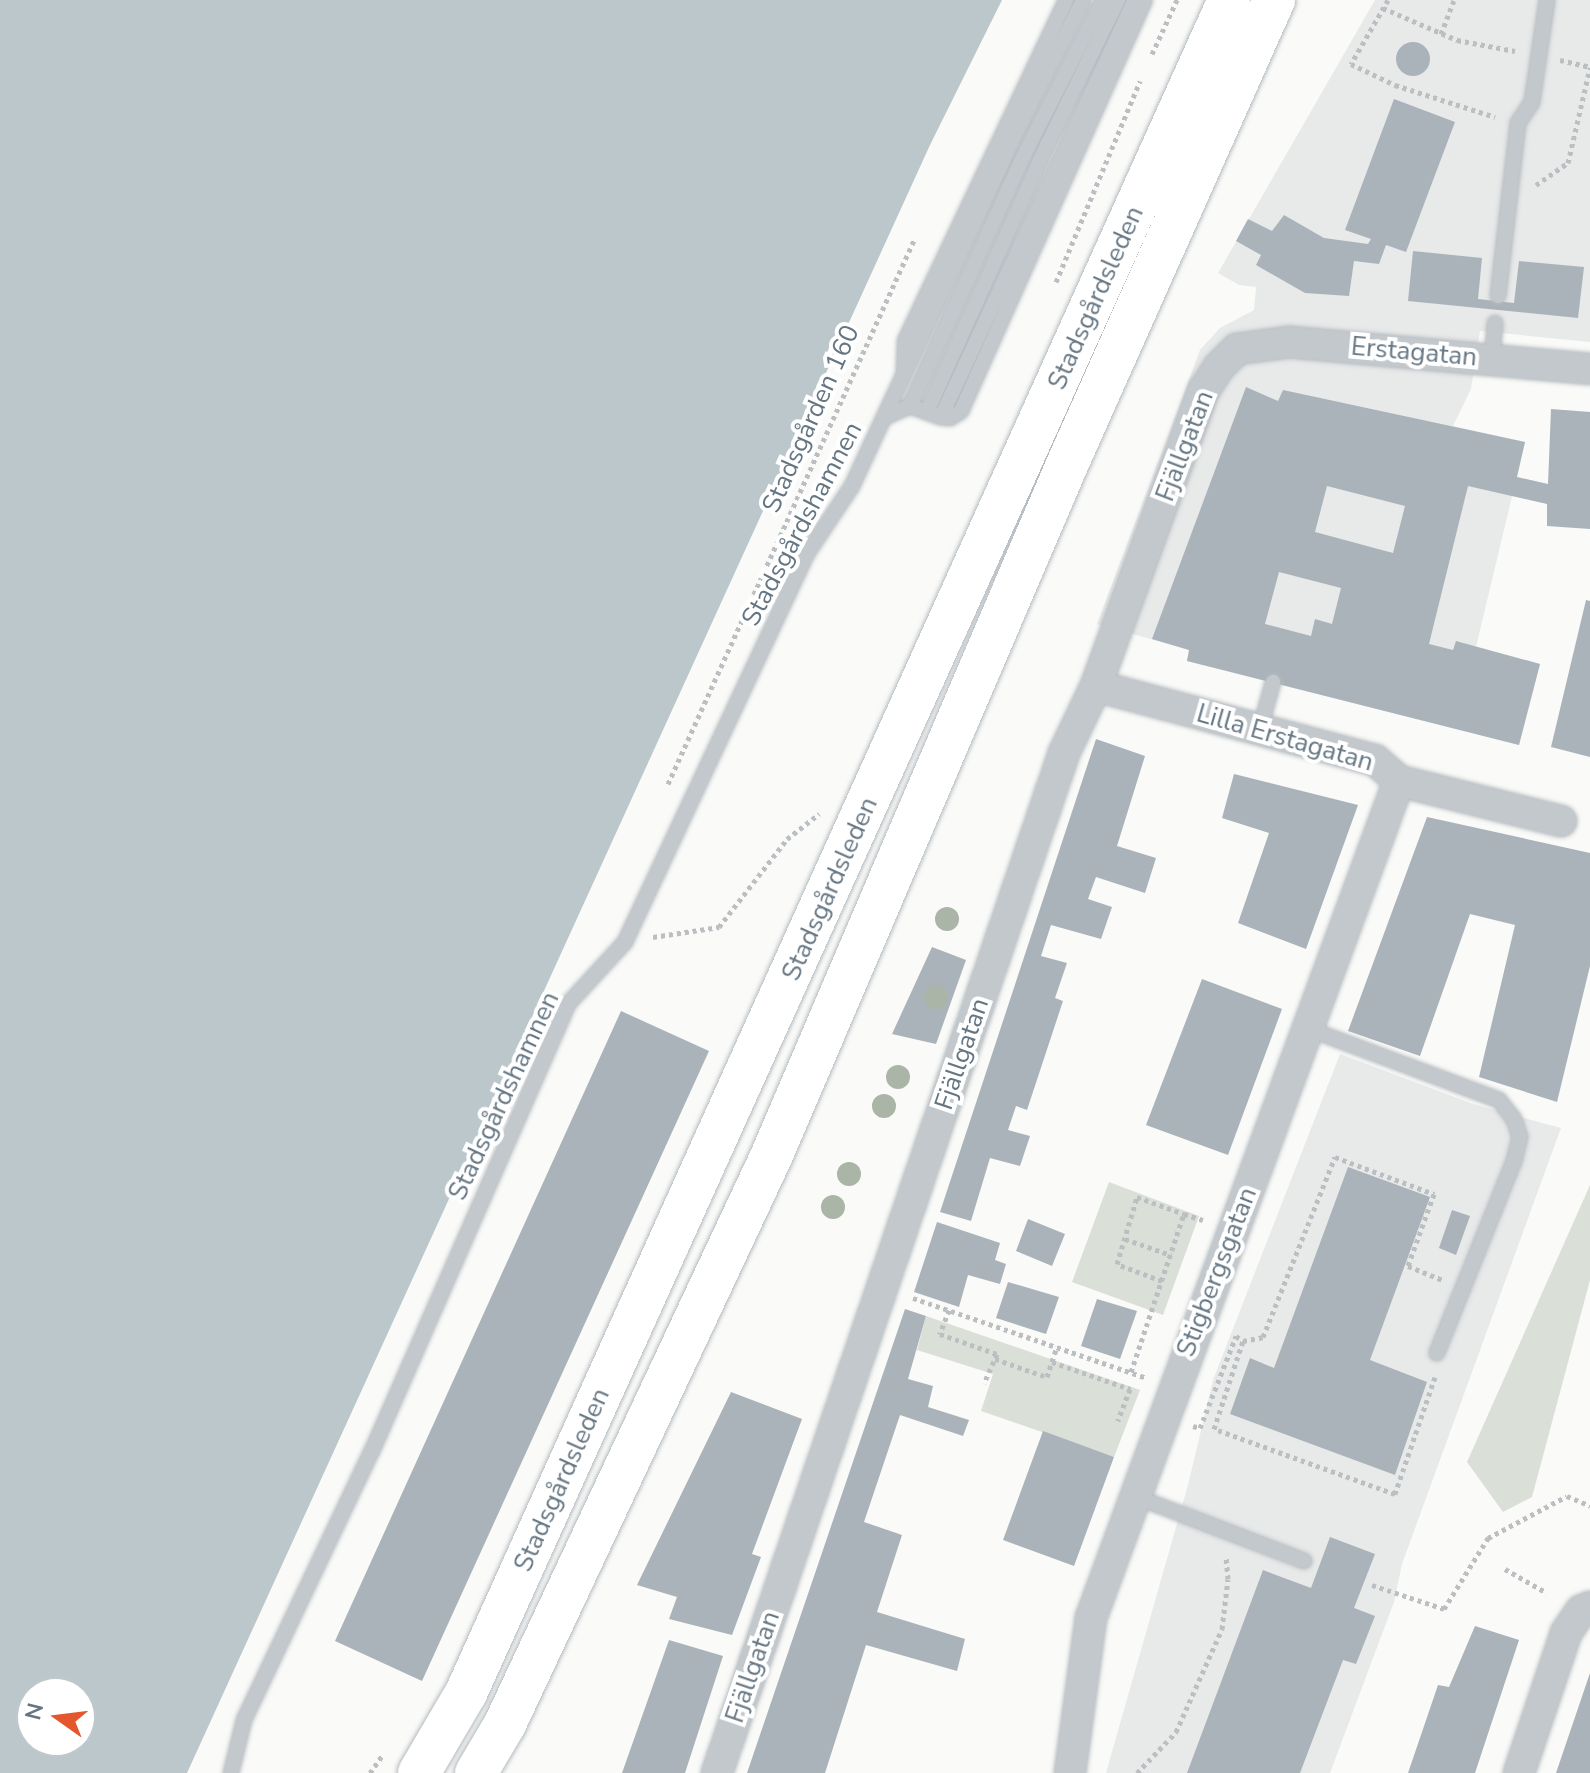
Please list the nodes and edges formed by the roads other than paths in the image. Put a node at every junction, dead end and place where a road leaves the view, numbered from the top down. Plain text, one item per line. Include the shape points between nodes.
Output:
1 (1066, 0) edge
2 (1083, 0) edge
3 (1103, 0) edge
4 (1118, 0) edge
5 (1135, 0) edge
6 (1145, 0) edge
7 (1229, 0) edge
8 (1274, 0) edge
9 (1547, 0) edge
10 (1498, 296) dead end
11 (1495, 323) dead end
12 (1237, 349) joint
13 (1492, 359) junction
14 (1590, 369) edge
15 (904, 377) junction
16 (910, 406) junction
17 (934, 415) junction
18 (884, 417) junction
19 (1273, 682) dead end
20 (1096, 686) junction
21 (1260, 729) junction
22 (1399, 781) junction
23 (1561, 821) dead end
24 (1309, 1029) junction
25 (1437, 1353) road end
26 (1133, 1496) junction
27 (1304, 1561) dead end
28 (1590, 1607) edge
29 (231, 1773) edge
30 (419, 1773) edge
31 (476, 1773) edge
32 (717, 1773) edge
33 (1070, 1773) edge
34 (1519, 1773) edge

1 - 15 lane via 905,341
2 - 15 lane, Stadsgårdshamnen
3 - 16 lane via 1021,161
4 - 17 lane via 1047,145
5 - 17 lane
6 - 17 lane via 961,411
7 - 30 main road, Stadsgårdsleden via 479,1664
8 - 31 main road, Stadsgårdsleden via 1066,467 771,1157 505,1724
9 - 10 lane via 1532,102 1518,123
11 - 13 lane
12 - 13 street, Erstagatan via 1289,342
12 - 20 street, Fjällgatan via 1204,390
13 - 14 street, Erstagatan
15 - 18 lane, Stadsgårdshamnen
16 - 17 lane
16 - 18 lane
18 - 29 lane, Stadsgårdshamnen via 852,486 808,552 625,942 568,1004 372,1451 244,1720
19 - 21 lane
20 - 21 street, Lilla Erstagatan
20 - 32 street, Fjällgatan via 1064,753
21 - 22 street, Lilla Erstagatan via 1375,760
22 - 23 street, Lilla Erstagatan
22 - 24 street, Stigbergsgatan
24 - 25 lane via 1499,1100 1514,1119 1520,1137 1514,1161
24 - 26 street, Stigbergsgatan
26 - 27 lane
26 - 33 street, Stigbergsgatan via 1091,1618
28 - 34 street via 1566,1633

